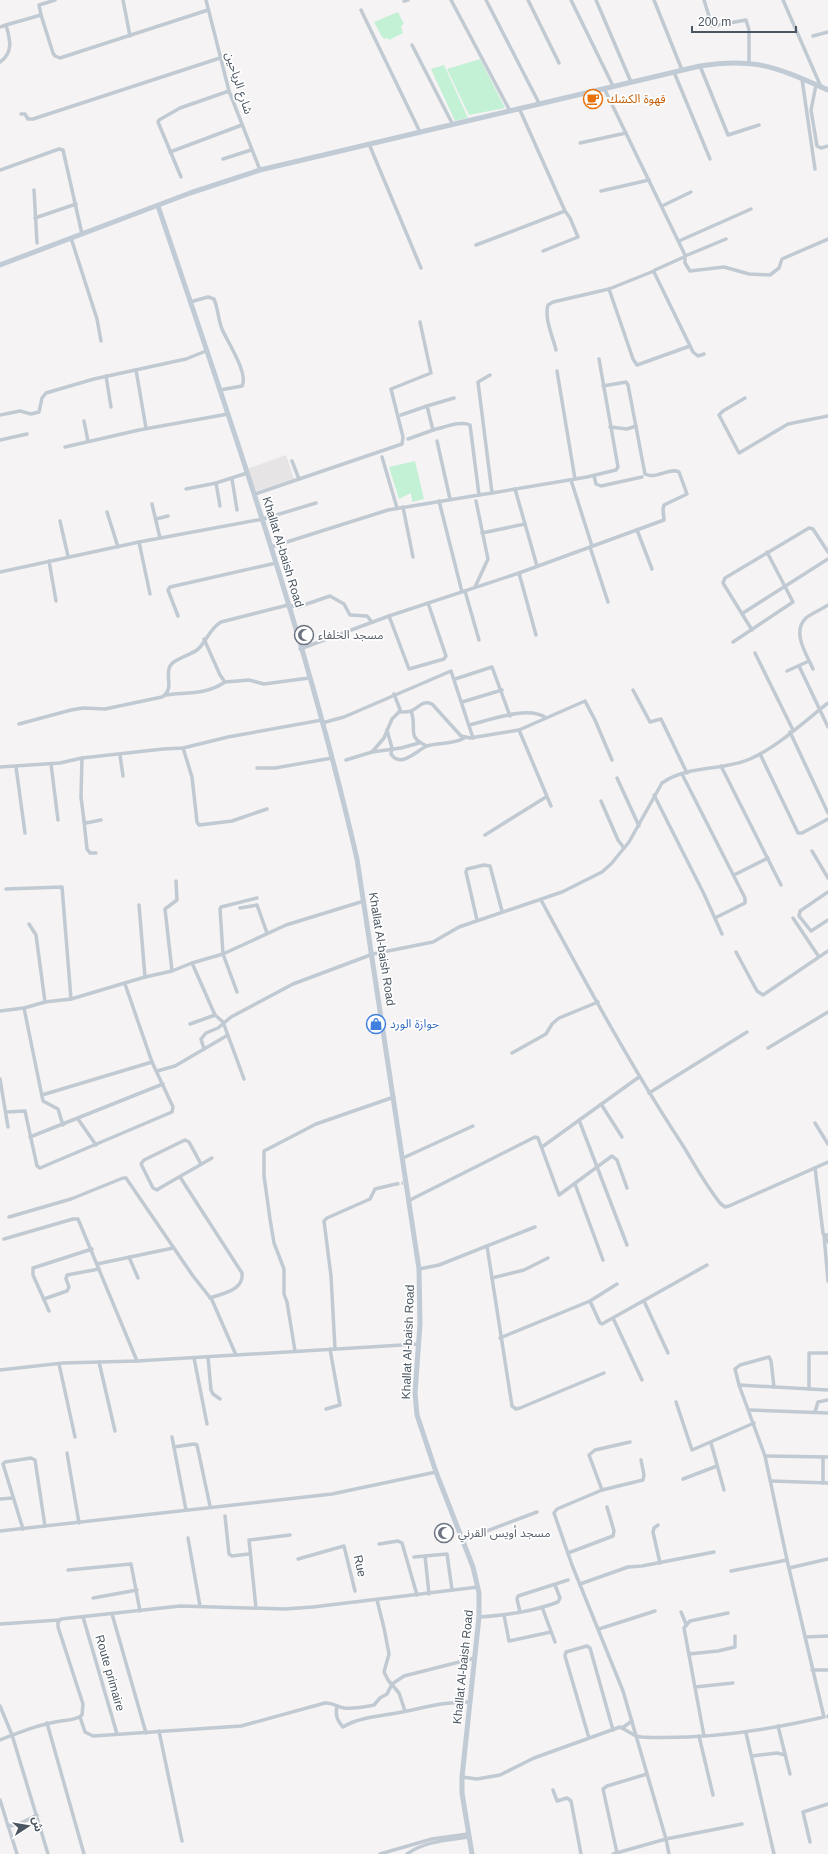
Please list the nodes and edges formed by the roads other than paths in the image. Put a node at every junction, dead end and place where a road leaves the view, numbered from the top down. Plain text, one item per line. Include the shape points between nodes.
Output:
1 (38, 0) edge
2 (55, 0) edge
3 (123, 0) edge
4 (206, 0) edge
5 (451, 0) edge
6 (486, 0) edge
7 (528, 0) edge
8 (571, 0) edge
9 (596, 0) edge
10 (654, 0) edge
11 (704, 0) edge
12 (783, 0) edge
13 (39, 6) junction
14 (208, 10) junction
15 (361, 10) dead end
16 (42, 15) junction
17 (6, 25) junction
18 (0, 27) edge
19 (828, 32) edge
20 (130, 36) junction
21 (813, 36) dead end
22 (412, 44) dead end
23 (220, 58) junction
24 (0, 62) edge
25 (749, 62) junction
26 (559, 63) dead end
27 (700, 66) junction
28 (682, 70) junction
29 (674, 72) junction
30 (802, 79) junction
31 (631, 82) junction
32 (816, 85) junction
33 (613, 86) junction
34 (604, 88) junction
35 (822, 88) junction
36 (229, 90) junction
37 (828, 90) edge
38 (539, 104) junction
39 (519, 108) junction
40 (510, 111) junction
41 (21, 114) dead end
42 (759, 124) dead end
43 (242, 125) junction
44 (453, 125) junction
45 (420, 132) junction
46 (626, 133) junction
47 (580, 143) dead end
48 (369, 144) junction
49 (828, 146) edge
50 (251, 150) junction
51 (170, 152) junction
52 (222, 159) dead end
53 (710, 159) dead end
54 (815, 169) dead end
55 (0, 170) edge
56 (260, 170) junction
57 (181, 177) dead end
58 (649, 180) junction
59 (34, 190) dead end
60 (601, 191) dead end
61 (691, 192) dead end
62 (76, 204) junction
63 (158, 206) junction
64 (662, 206) junction
65 (751, 209) dead end
66 (565, 211) junction
67 (34, 218) junction
68 (82, 234) junction
69 (71, 238) junction
70 (726, 239) dead end
71 (828, 239) edge
72 (679, 241) junction
73 (36, 243) dead end
74 (476, 245) dead end
75 (543, 251) dead end
76 (685, 256) junction
77 (0, 265) edge
78 (421, 268) dead end
79 (654, 271) junction
80 (609, 289) junction
81 (190, 302) junction
82 (420, 322) dead end
83 (101, 341) dead end
84 (690, 346) junction
85 (556, 350) dead end
86 (206, 351) junction
87 (704, 354) dead end
88 (599, 359) dead end
89 (136, 370) junction
90 (556, 371) dead end
91 (490, 375) dead end
92 (106, 376) junction
93 (603, 386) junction
94 (220, 390) junction
95 (454, 398) dead end
96 (745, 398) dead end
97 (427, 406) junction
98 (111, 407) dead end
99 (228, 414) junction
100 (0, 415) edge
101 (401, 415) dead end
102 (828, 416) edge
103 (84, 421) dead end
104 (636, 426) junction
105 (610, 427) junction
106 (146, 428) junction
107 (433, 430) junction
108 (27, 434) dead end
109 (408, 439) dead end
110 (0, 440) edge
111 (437, 441) dead end
112 (88, 442) junction
113 (65, 447) dead end
114 (382, 457) dead end
115 (292, 461) dead end
116 (247, 473) junction
117 (594, 476) junction
118 (642, 477) dead end
119 (232, 479) junction
120 (299, 480) junction
121 (573, 480) junction
122 (216, 483) junction
123 (186, 489) dead end
124 (515, 490) junction
125 (492, 493) junction
126 (255, 494) junction
127 (480, 495) junction
128 (450, 499) junction
129 (439, 501) junction
130 (476, 501) dead end
131 (316, 503) dead end
132 (152, 504) dead end
133 (220, 506) dead end
134 (397, 508) junction
135 (403, 508) junction
136 (237, 510) dead end
137 (107, 512) dead end
138 (168, 516) dead end
139 (156, 518) junction
140 (263, 519) junction
141 (60, 521) dead end
142 (524, 524) junction
143 (637, 530) junction
144 (482, 533) junction
145 (160, 538) junction
146 (139, 542) junction
147 (118, 546) junction
148 (271, 546) junction
149 (591, 547) junction
150 (767, 552) junction
151 (828, 552) edge
152 (68, 556) junction
153 (413, 557) dead end
154 (828, 559) edge
155 (49, 561) junction
156 (276, 563) junction
157 (537, 566) junction
158 (652, 570) dead end
159 (0, 571) edge
160 (519, 573) junction
161 (786, 586) junction
162 (475, 587) junction
163 (464, 591) junction
164 (150, 594) dead end
165 (56, 601) dead end
166 (608, 602) dead end
167 (428, 603) junction
168 (288, 605) junction
169 (828, 605) edge
170 (743, 613) junction
171 (178, 616) dead end
172 (389, 616) junction
173 (372, 622) junction
174 (752, 630) junction
175 (536, 635) dead end
176 (204, 639) junction
177 (479, 640) dead end
178 (733, 642) dead end
179 (300, 649) junction
180 (755, 653) dead end
181 (809, 661) junction
182 (799, 666) junction
183 (813, 669) dead end
184 (787, 671) dead end
185 (309, 678) junction
186 (455, 679) junction
187 (225, 682) junction
188 (502, 690) junction
189 (633, 690) dead end
190 (394, 694) junction
191 (166, 695) junction
192 (462, 702) junction
193 (828, 703) edge
194 (819, 710) junction
195 (400, 711) junction
196 (411, 711) junction
197 (510, 716) junction
198 (546, 718) junction
199 (322, 722) junction
200 (19, 724) dead end
201 (469, 725) junction
202 (828, 727) edge
203 (387, 730) junction
204 (519, 730) junction
205 (792, 731) junction
206 (464, 738) junction
207 (473, 738) junction
208 (419, 743) junction
209 (427, 746) junction
210 (184, 748) junction
211 (392, 748) junction
212 (372, 752) junction
213 (760, 754) junction
214 (120, 755) junction
215 (82, 758) junction
216 (332, 758) junction
217 (346, 760) dead end
218 (612, 760) dead end
219 (51, 764) junction
220 (721, 766) junction
221 (16, 767) junction
222 (0, 768) edge
223 (257, 768) dead end
224 (688, 773) junction
225 (682, 774) junction
226 (123, 776) dead end
227 (617, 778) dead end
228 (654, 795) junction
229 (546, 797) junction
230 (602, 801) dead end
231 (551, 806) dead end
232 (267, 809) dead end
233 (828, 814) edge
234 (828, 819) edge
235 (58, 820) dead end
236 (101, 820) dead end
237 (84, 821) junction
238 (639, 826) junction
239 (25, 833) dead end
240 (485, 835) dead end
241 (624, 848) junction
242 (812, 851) dead end
243 (96, 853) dead end
244 (768, 858) junction
245 (734, 875) junction
246 (828, 878) edge
247 (176, 881) dead end
248 (781, 885) dead end
249 (6, 889) dead end
250 (828, 892) edge
251 (257, 898) dead end
252 (541, 900) junction
253 (364, 901) junction
254 (139, 905) dead end
255 (240, 908) dead end
256 (502, 911) junction
257 (715, 918) junction
258 (793, 918) dead end
259 (478, 920) junction
260 (828, 920) edge
261 (29, 924) dead end
262 (267, 933) junction
263 (722, 934) dead end
264 (828, 951) edge
265 (736, 952) dead end
266 (223, 954) junction
267 (373, 954) junction
268 (819, 957) junction
269 (192, 963) junction
270 (172, 971) junction
271 (145, 977) junction
272 (125, 984) junction
273 (237, 992) dead end
274 (71, 999) junction
275 (45, 1002) junction
276 (598, 1002) junction
277 (24, 1008) junction
278 (0, 1011) edge
279 (828, 1012) edge
280 (215, 1015) junction
281 (224, 1022) junction
282 (190, 1024) dead end
283 (747, 1032) dead end
284 (228, 1034) junction
285 (768, 1048) dead end
286 (204, 1049) junction
287 (512, 1053) dead end
288 (152, 1062) junction
289 (158, 1071) junction
290 (639, 1077) junction
291 (0, 1079) edge
292 (244, 1079) dead end
293 (163, 1084) junction
294 (649, 1094) junction
295 (42, 1095) junction
296 (394, 1097) junction
297 (601, 1104) junction
298 (6, 1112) junction
299 (78, 1119) junction
300 (579, 1120) junction
301 (815, 1123) dead end
302 (63, 1125) junction
303 (473, 1126) dead end
304 (8, 1128) dead end
305 (30, 1137) junction
306 (622, 1137) dead end
307 (828, 1144) edge
308 (96, 1145) junction
309 (542, 1147) junction
310 (212, 1158) dead end
311 (403, 1158) junction
312 (828, 1162) edge
313 (202, 1164) junction
314 (598, 1168) junction
315 (815, 1168) junction
316 (180, 1177) junction
317 (396, 1184) tunnel mouth
318 (575, 1184) junction
319 (627, 1188) dead end
320 (410, 1200) junction
321 (9, 1217) dead end
322 (535, 1227) dead end
323 (826, 1235) edge
324 (4, 1239) dead end
325 (828, 1242) edge
326 (627, 1245) dead end
327 (487, 1246) junction
328 (173, 1248) junction
329 (92, 1249) junction
330 (129, 1257) junction
331 (548, 1258) dead end
332 (603, 1260) dead end
333 (97, 1264) junction
334 (707, 1265) dead end
335 (99, 1269) junction
336 (419, 1269) junction
337 (138, 1278) dead end
338 (492, 1278) junction
339 (828, 1281) edge
340 (617, 1284) dead end
341 (210, 1298) junction
342 (44, 1299) junction
343 (590, 1301) junction
344 (644, 1301) junction
345 (49, 1311) dead end
346 (613, 1318) junction
347 (500, 1338) junction
348 (420, 1344) junction
349 (330, 1349) junction
350 (335, 1349) junction
351 (296, 1351) junction
352 (668, 1353) dead end
353 (828, 1353) edge
354 (236, 1355) junction
355 (208, 1357) junction
356 (194, 1358) junction
357 (137, 1361) junction
358 (99, 1362) junction
359 (59, 1364) junction
360 (0, 1370) edge
361 (604, 1372) dead end
362 (642, 1380) dead end
363 (739, 1385) junction
364 (774, 1387) junction
365 (809, 1389) junction
366 (828, 1390) edge
367 (220, 1399) dead end
368 (828, 1400) edge
369 (676, 1402) dead end
370 (326, 1409) dead end
371 (749, 1410) junction
372 (815, 1412) junction
373 (828, 1413) edge
374 (754, 1423) junction
375 (206, 1424) dead end
376 (115, 1431) dead end
377 (172, 1437) dead end
378 (75, 1438) dead end
379 (630, 1442) dead end
380 (711, 1443) junction
381 (174, 1447) junction
382 (67, 1453) dead end
383 (765, 1456) junction
384 (826, 1457) edge
385 (641, 1460) dead end
386 (717, 1466) junction
387 (5, 1469) junction
388 (0, 1470) edge
389 (436, 1472) junction
390 (683, 1480) dead end
391 (771, 1481) junction
392 (823, 1483) junction
393 (828, 1483) edge
394 (602, 1490) junction
395 (724, 1490) dead end
396 (13, 1498) junction
397 (0, 1499) edge
398 (210, 1506) junction
399 (607, 1507) dead end
400 (186, 1510) junction
401 (538, 1512) dead end
402 (225, 1516) dead end
403 (79, 1523) junction
404 (658, 1525) dead end
405 (45, 1526) junction
406 (23, 1529) junction
407 (0, 1531) edge
408 (290, 1535) dead end
409 (188, 1538) dead end
410 (464, 1540) junction
411 (379, 1544) dead end
412 (714, 1552) dead end
413 (568, 1553) junction
414 (249, 1554) junction
415 (424, 1556) junction
416 (414, 1557) dead end
417 (298, 1559) dead end
418 (828, 1559) edge
419 (787, 1560) junction
420 (660, 1563) junction
421 (788, 1568) junction
422 (68, 1570) dead end
423 (731, 1571) dead end
424 (568, 1580) dead end
425 (580, 1584) junction
426 (555, 1585) junction
427 (478, 1587) junction
428 (137, 1590) junction
429 (452, 1590) junction
430 (355, 1591) dead end
431 (429, 1594) junction
432 (417, 1595) junction
433 (92, 1598) dead end
434 (377, 1600) junction
435 (200, 1606) junction
436 (542, 1607) junction
437 (256, 1608) junction
438 (140, 1611) junction
439 (655, 1611) dead end
440 (520, 1612) junction
441 (681, 1612) dead end
442 (728, 1613) dead end
443 (112, 1614) junction
444 (504, 1615) junction
445 (83, 1616) junction
446 (479, 1617) junction
447 (59, 1620) junction
448 (0, 1624) edge
449 (686, 1624) junction
450 (598, 1629) junction
451 (551, 1632) junction
452 (735, 1636) dead end
453 (828, 1636) edge
454 (805, 1637) junction
455 (555, 1642) dead end
456 (689, 1654) junction
457 (475, 1658) junction
458 (812, 1670) junction
459 (828, 1670) edge
460 (733, 1683) dead end
461 (392, 1684) junction
462 (695, 1687) junction
463 (469, 1702) junction
464 (0, 1705) edge
465 (337, 1706) junction
466 (405, 1712) junction
467 (827, 1716) edge
468 (80, 1717) junction
469 (632, 1721) junction
470 (47, 1723) junction
471 (778, 1726) junction
472 (622, 1728) junction
473 (613, 1730) junction
474 (159, 1731) junction
475 (746, 1732) junction
476 (146, 1733) junction
477 (117, 1734) junction
478 (12, 1735) junction
479 (636, 1736) junction
480 (699, 1736) junction
481 (704, 1736) junction
482 (589, 1738) junction
483 (0, 1740) edge
484 (785, 1755) junction
485 (752, 1756) junction
486 (647, 1774) junction
487 (790, 1774) dead end
488 (462, 1777) junction
489 (553, 1790) dead end
490 (713, 1795) dead end
491 (0, 1800) edge
492 (828, 1804) edge
493 (37, 1815) junction
494 (742, 1824) dead end
495 (8, 1826) junction
496 (469, 1836) junction
497 (666, 1839) junction
498 (182, 1841) dead end
499 (810, 1842) dead end
500 (615, 1853) edge
501 (17, 1854) edge
502 (48, 1854) edge
503 (84, 1854) edge
504 (380, 1854) edge
505 (407, 1854) edge
506 (472, 1854) edge
507 (581, 1854) edge
508 (670, 1854) edge
509 (774, 1854) edge

1 - 13 street
2 - 13 street
3 - 20 street
4 - 14 street, شارع الرياحين
5 - 40 street
6 - 38 street
7 - 26 street
8 - 33 street
9 - 31 street
10 - 28 street
11 - 25 street via 712,26 746,20 749,30
12 - 35 street
13 - 16 street
14 - 20 street
14 - 23 street, شارع الرياحين
15 - 45 street
16 - 17 street
16 - 20 street via 53,53 60,58
17 - 18 street
17 - 24 street via 11,46
19 - 21 street
22 - 44 street
23 - 36 street, شارع الرياحين
23 - 41 street via 33,119
25 - 27 street via 721,62
25 - 30 street via 767,65
27 - 28 street
27 - 42 street via 728,135
28 - 29 street
29 - 31 street
29 - 53 street
30 - 32 street
30 - 54 street
31 - 33 street
32 - 35 street
32 - 49 street via 811,110 817,146
33 - 34 street
34 - 38 street
34 - 46 street
35 - 37 street
36 - 43 street, شارع الرياحين
36 - 51 street via 180,108 159,120
38 - 39 street
39 - 40 street
39 - 66 street
40 - 44 street
43 - 50 street, شارع الرياحين
43 - 51 street
44 - 45 street
45 - 48 street
46 - 47 street
46 - 58 street
48 - 56 street
48 - 78 street
50 - 52 street
50 - 56 street, شارع الرياحين
51 - 57 street
55 - 62 street via 59,149 63,150
56 - 63 street
58 - 60 street
58 - 64 street
59 - 67 street
61 - 64 street
62 - 67 street
62 - 68 street
63 - 68 street
63 - 81 street, Khallat Al-baish Road
64 - 72 street
65 - 72 street
66 - 74 street
66 - 75 street via 578,237
67 - 73 street
68 - 69 street
69 - 77 street
69 - 83 street
70 - 76 street
71 - 76 street via 782,259 779,268 770,275 724,267 693,272 688,268
72 - 76 street
76 - 79 street
79 - 80 street
79 - 84 street
80 - 84 street via 637,366
80 - 85 street via 548,305 547,313
81 - 86 street, Khallat Al-baish Road
81 - 94 street via 214,298 222,329 244,378 242,386
82 - 120 street via 430,373 391,389 403,437 402,444
84 - 87 street via 695,355
86 - 89 street via 186,359
86 - 94 street, Khallat Al-baish Road
88 - 93 street
89 - 92 street
89 - 106 street
90 - 121 street
91 - 125 street via 478,382
92 - 98 street
92 - 100 street via 46,393 42,398 39,412 35,414 20,411
93 - 104 street via 627,383
93 - 105 street
94 - 99 street, Khallat Al-baish Road
95 - 97 street
96 - 102 street via 719,415 739,453 788,424
97 - 101 street
97 - 107 street
99 - 106 street
99 - 116 street, Khallat Al-baish Road
103 - 112 street
104 - 105 street via 627,429
104 - 143 street via 645,474 677,470 687,494 663,507 664,520
105 - 117 street via 617,468
106 - 112 street
107 - 109 street
107 - 127 street via 455,424 470,425
108 - 110 street
111 - 128 street
112 - 113 street
114 - 134 street
115 - 120 street
116 - 119 street
116 - 126 street, Khallat Al-baish Road
117 - 118 street via 596,484 600,486
117 - 121 street
119 - 122 street
119 - 136 street
120 - 126 street
121 - 124 street
121 - 149 street
122 - 123 street
122 - 133 street
124 - 125 street
124 - 142 street
125 - 127 street
126 - 140 street, Khallat Al-baish Road
127 - 128 street
128 - 129 street
129 - 135 street
129 - 163 street
130 - 144 street
131 - 140 street
132 - 139 street
134 - 135 street
134 - 148 street
135 - 153 street
137 - 147 street
138 - 139 street
139 - 145 street
140 - 145 street
140 - 148 street, Khallat Al-baish Road
141 - 152 street
142 - 144 street
142 - 157 street
143 - 149 street
143 - 158 street
144 - 162 street via 488,559
145 - 146 street
146 - 147 street
146 - 164 street
147 - 152 street
148 - 156 street, Khallat Al-baish Road
149 - 157 street
149 - 166 street
150 - 151 street via 811,528
150 - 161 street
150 - 170 street via 723,580
152 - 155 street
154 - 161 street
155 - 159 street
155 - 165 street
156 - 168 street, Khallat Al-baish Road
156 - 171 street via 170,587 168,590
157 - 160 street
160 - 162 street
160 - 175 street
161 - 170 street
161 - 174 street via 793,600 792,604
162 - 163 street
163 - 167 street
163 - 177 street
167 - 172 street
167 - 172 street via 446,656 444,659 409,669
168 - 173 street via 298,607 330,596 344,604 350,616 367,616
168 - 176 street via 222,622
168 - 179 street, Khallat Al-baish Road
169 - 181 street via 806,618 802,624 799,639
170 - 174 street
172 - 173 street
173 - 179 street
174 - 178 street
176 - 187 street
176 - 191 street via 197,650 171,664 168,670 169,686
179 - 185 street, Khallat Al-baish Road
180 - 205 street
181 - 182 street
181 - 183 street
182 - 184 street
182 - 194 street
185 - 187 street via 264,684 249,680
185 - 199 street, Khallat Al-baish Road
186 - 188 street via 492,667
186 - 190 street via 449,671
186 - 192 street
187 - 191 street via 213,689
188 - 192 street
188 - 197 street
189 - 224 street via 650,722 661,719
190 - 195 street
190 - 199 street via 344,717
191 - 200 street via 154,700 105,709 71,710
192 - 201 street
193 - 194 street
194 - 202 street
194 - 205 street
195 - 196 street
195 - 203 street via 392,719
196 - 206 street via 423,702 432,704
196 - 208 street via 414,736
197 - 198 street via 529,712 541,714
197 - 201 street
198 - 204 street
198 - 218 street via 585,701
199 - 210 street via 228,737
199 - 216 street, Khallat Al-baish Road
201 - 207 street
203 - 211 street
203 - 212 street via 384,738
204 - 207 street
204 - 229 street
205 - 213 street
205 - 233 street
206 - 207 street
206 - 209 street via 455,742
208 - 209 street
208 - 211 street
209 - 211 street via 403,759 393,756
210 - 214 street
210 - 232 street via 192,777 199,825 232,820
211 - 212 street
212 - 217 street
213 - 220 street via 746,761
213 - 234 street via 798,833
214 - 215 street
214 - 226 street
215 - 219 street
215 - 237 street
216 - 223 street via 275,768
216 - 253 street, Khallat Al-baish Road via 354,845
219 - 221 street
219 - 235 street
220 - 224 street
220 - 244 street
221 - 222 street
221 - 239 street
224 - 225 street
225 - 228 street via 662,783
225 - 245 street
227 - 238 street
228 - 238 street
228 - 257 street
229 - 231 street
229 - 240 street
230 - 241 street via 618,840
236 - 237 street via 86,823
237 - 243 street via 88,849 90,853
238 - 241 street
241 - 252 street via 602,872
242 - 246 street
244 - 245 street
244 - 248 street
245 - 257 street via 745,903
247 - 270 street via 177,900 165,910
249 - 274 street via 62,886
250 - 260 street via 800,911 799,916 811,931
251 - 266 street via 220,907
252 - 256 street
252 - 276 street via 587,987
253 - 262 street
253 - 267 street, Khallat Al-baish Road
254 - 271 street
255 - 262 street via 257,905
256 - 259 street
256 - 259 street via 490,866 467,869
257 - 263 street
258 - 268 street
259 - 267 street via 423,945
261 - 275 street via 36,935
262 - 266 street
264 - 268 street
265 - 268 street via 757,991 763,995
266 - 269 street
266 - 273 street
267 - 281 street via 293,984
267 - 296 street, Khallat Al-baish Road
269 - 270 street
269 - 280 street
270 - 271 street
271 - 272 street
272 - 274 street
272 - 288 street
274 - 275 street
275 - 277 street
276 - 287 street via 559,1018 546,1034
276 - 290 street
277 - 278 street
277 - 295 street
279 - 285 street
280 - 281 street
280 - 282 street
281 - 284 street
281 - 286 street via 203,1036 201,1039
283 - 294 street
284 - 286 street
284 - 292 street
286 - 289 street via 176,1066
288 - 289 street
288 - 295 street
289 - 293 street
290 - 294 street
290 - 297 street
291 - 298 street
293 - 299 street
293 - 308 street via 173,1107 172,1112
294 - 315 street via 722,1206 730,1206
295 - 302 street via 44,1102 59,1111
296 - 311 street, Khallat Al-baish Road
296 - 351 street via 316,1124 264,1151 264,1176 270,1219 274,1243 284,1269 284,1294
297 - 300 street
297 - 306 street
298 - 304 street
298 - 305 street via 25,1111
299 - 302 street
299 - 308 street
300 - 309 street
300 - 314 street
301 - 307 street
302 - 305 street
303 - 311 street
305 - 308 street via 37,1166 40,1168
309 - 318 street via 558,1194 562,1195
309 - 320 street via 535,1137
310 - 313 street
311 - 320 street, Khallat Al-baish Road via 405,1183
312 - 315 street
313 - 316 street
313 - 316 street via 186,1140 140,1164 155,1190
314 - 318 street
314 - 319 street via 614,1157
314 - 326 street
315 - 323 street
316 - 341 street via 242,1273 242,1282 237,1287
317 - 350 street via 375,1189 370,1199 324,1221 331,1276
318 - 332 street
320 - 336 street, Khallat Al-baish Road
321 - 328 street via 71,1199 125,1178
322 - 327 street
323 - 325 street
323 - 339 street
324 - 329 street via 76,1219 80,1221
327 - 336 street via 439,1265
327 - 338 street
328 - 330 street
328 - 341 street
329 - 333 street
329 - 342 street via 33,1268 33,1275
330 - 333 street
330 - 337 street
331 - 338 street via 524,1270
333 - 335 street
334 - 344 street
335 - 342 street via 67,1274 67,1291
335 - 357 street
336 - 348 street, Khallat Al-baish Road
338 - 347 street
340 - 343 street
341 - 354 street
342 - 345 street
343 - 346 street via 601,1324
343 - 347 street
344 - 346 street
344 - 352 street
346 - 362 street
347 - 361 street via 510,1403 516,1409
348 - 350 street
348 - 389 street, Khallat Al-baish Road via 415,1393 418,1415
349 - 350 street
349 - 351 street
349 - 370 street via 340,1405
351 - 354 street
353 - 365 street via 809,1353
354 - 355 street
355 - 356 street
355 - 367 street via 211,1390
356 - 357 street
356 - 375 street
357 - 358 street
358 - 359 street
358 - 376 street
359 - 360 street
359 - 378 street
363 - 364 street
363 - 364 street via 736,1368 768,1357 771,1361
363 - 371 street
364 - 365 street
365 - 366 street
368 - 372 street via 818,1402
369 - 380 street via 691,1450
371 - 372 street
371 - 374 street
372 - 373 street
374 - 380 street
374 - 383 street
377 - 381 street
379 - 394 street via 595,1450 589,1455
380 - 386 street
381 - 398 street via 197,1445
381 - 400 street
382 - 403 street
383 - 384 street
383 - 391 street
384 - 392 street
385 - 394 street via 643,1480
386 - 390 street
386 - 395 street
387 - 388 street
387 - 396 street
387 - 405 street via 5,1462 34,1458
389 - 398 street via 332,1494
389 - 410 street, Khallat Al-baish Road
391 - 392 street
391 - 419 street
392 - 393 street
394 - 413 street via 554,1511
396 - 397 street
396 - 406 street
398 - 400 street
399 - 413 street via 613,1536
400 - 403 street
401 - 410 street
402 - 414 street via 229,1554
403 - 405 street
404 - 420 street via 653,1532
405 - 406 street
406 - 407 street
408 - 414 street via 251,1539 248,1541
409 - 435 street
410 - 427 street, Khallat Al-baish Road
411 - 432 street, Rue via 398,1541 402,1543
412 - 420 street
413 - 425 street
414 - 437 street
415 - 416 street
415 - 429 street via 447,1554
415 - 431 street
417 - 430 street, Rue via 344,1546
418 - 421 street
419 - 421 street
419 - 423 street
420 - 425 street via 628,1567
421 - 454 street
422 - 428 street via 131,1564
424 - 426 street
425 - 450 street
426 - 436 street via 560,1600
426 - 440 street via 518,1596
427 - 429 street
427 - 446 street, Khallat Al-baish Road
428 - 433 street
428 - 438 street
429 - 431 street
431 - 432 street
432 - 434 street
434 - 437 street via 313,1607
434 - 461 street via 389,1654 384,1672
435 - 437 street
435 - 438 street
436 - 440 street
436 - 451 street
438 - 443 street
439 - 450 street
440 - 444 street
441 - 449 street
442 - 449 street via 695,1619
443 - 445 street
443 - 476 street
444 - 446 street
444 - 451 street via 508,1640
445 - 447 street
445 - 477 street, Route primaire
446 - 457 street, Khallat Al-baish Road
447 - 448 street
447 - 468 street via 58,1627 83,1704 84,1710
449 - 456 street via 684,1630
450 - 469 street
451 - 455 street
452 - 456 street via 736,1647
453 - 454 street
454 - 458 street
456 - 462 street
457 - 461 street via 404,1676
457 - 463 street, Khallat Al-baish Road
458 - 459 street
458 - 467 street
460 - 462 street
461 - 465 street via 387,1694 374,1706
461 - 466 street via 399,1693
462 - 481 street
463 - 466 street via 440,1703
463 - 488 street, Khallat Al-baish Road
464 - 478 street
465 - 466 street via 335,1713 343,1727 373,1717
465 - 474 street via 325,1703 241,1726
467 - 471 street
468 - 470 street
468 - 477 street via 84,1732 88,1735
469 - 472 street
469 - 479 street
470 - 478 street
470 - 503 street
471 - 475 street
471 - 484 street
472 - 473 street
472 - 479 street
473 - 482 street
473 - 482 street via 590,1648 569,1650 565,1656
474 - 476 street
474 - 498 street
475 - 481 street
475 - 485 street
476 - 477 street
478 - 483 street
478 - 493 street
479 - 480 street
479 - 486 street
480 - 481 street
480 - 490 street
482 - 488 street via 534,1758 500,1774 469,1779
484 - 485 street
484 - 487 street
485 - 509 street
486 - 497 street
486 - 500 street via 603,1789
488 - 496 street, Khallat Al-baish Road
489 - 507 street via 557,1801 567,1798 571,1801
491 - 495 street
492 - 499 street via 803,1812
493 - 495 street via 17,1825
493 - 502 street
494 - 497 street
495 - 501 street
496 - 504 street via 432,1839
496 - 505 street via 421,1846
496 - 506 street, Khallat Al-baish Road
497 - 500 street
497 - 508 street

